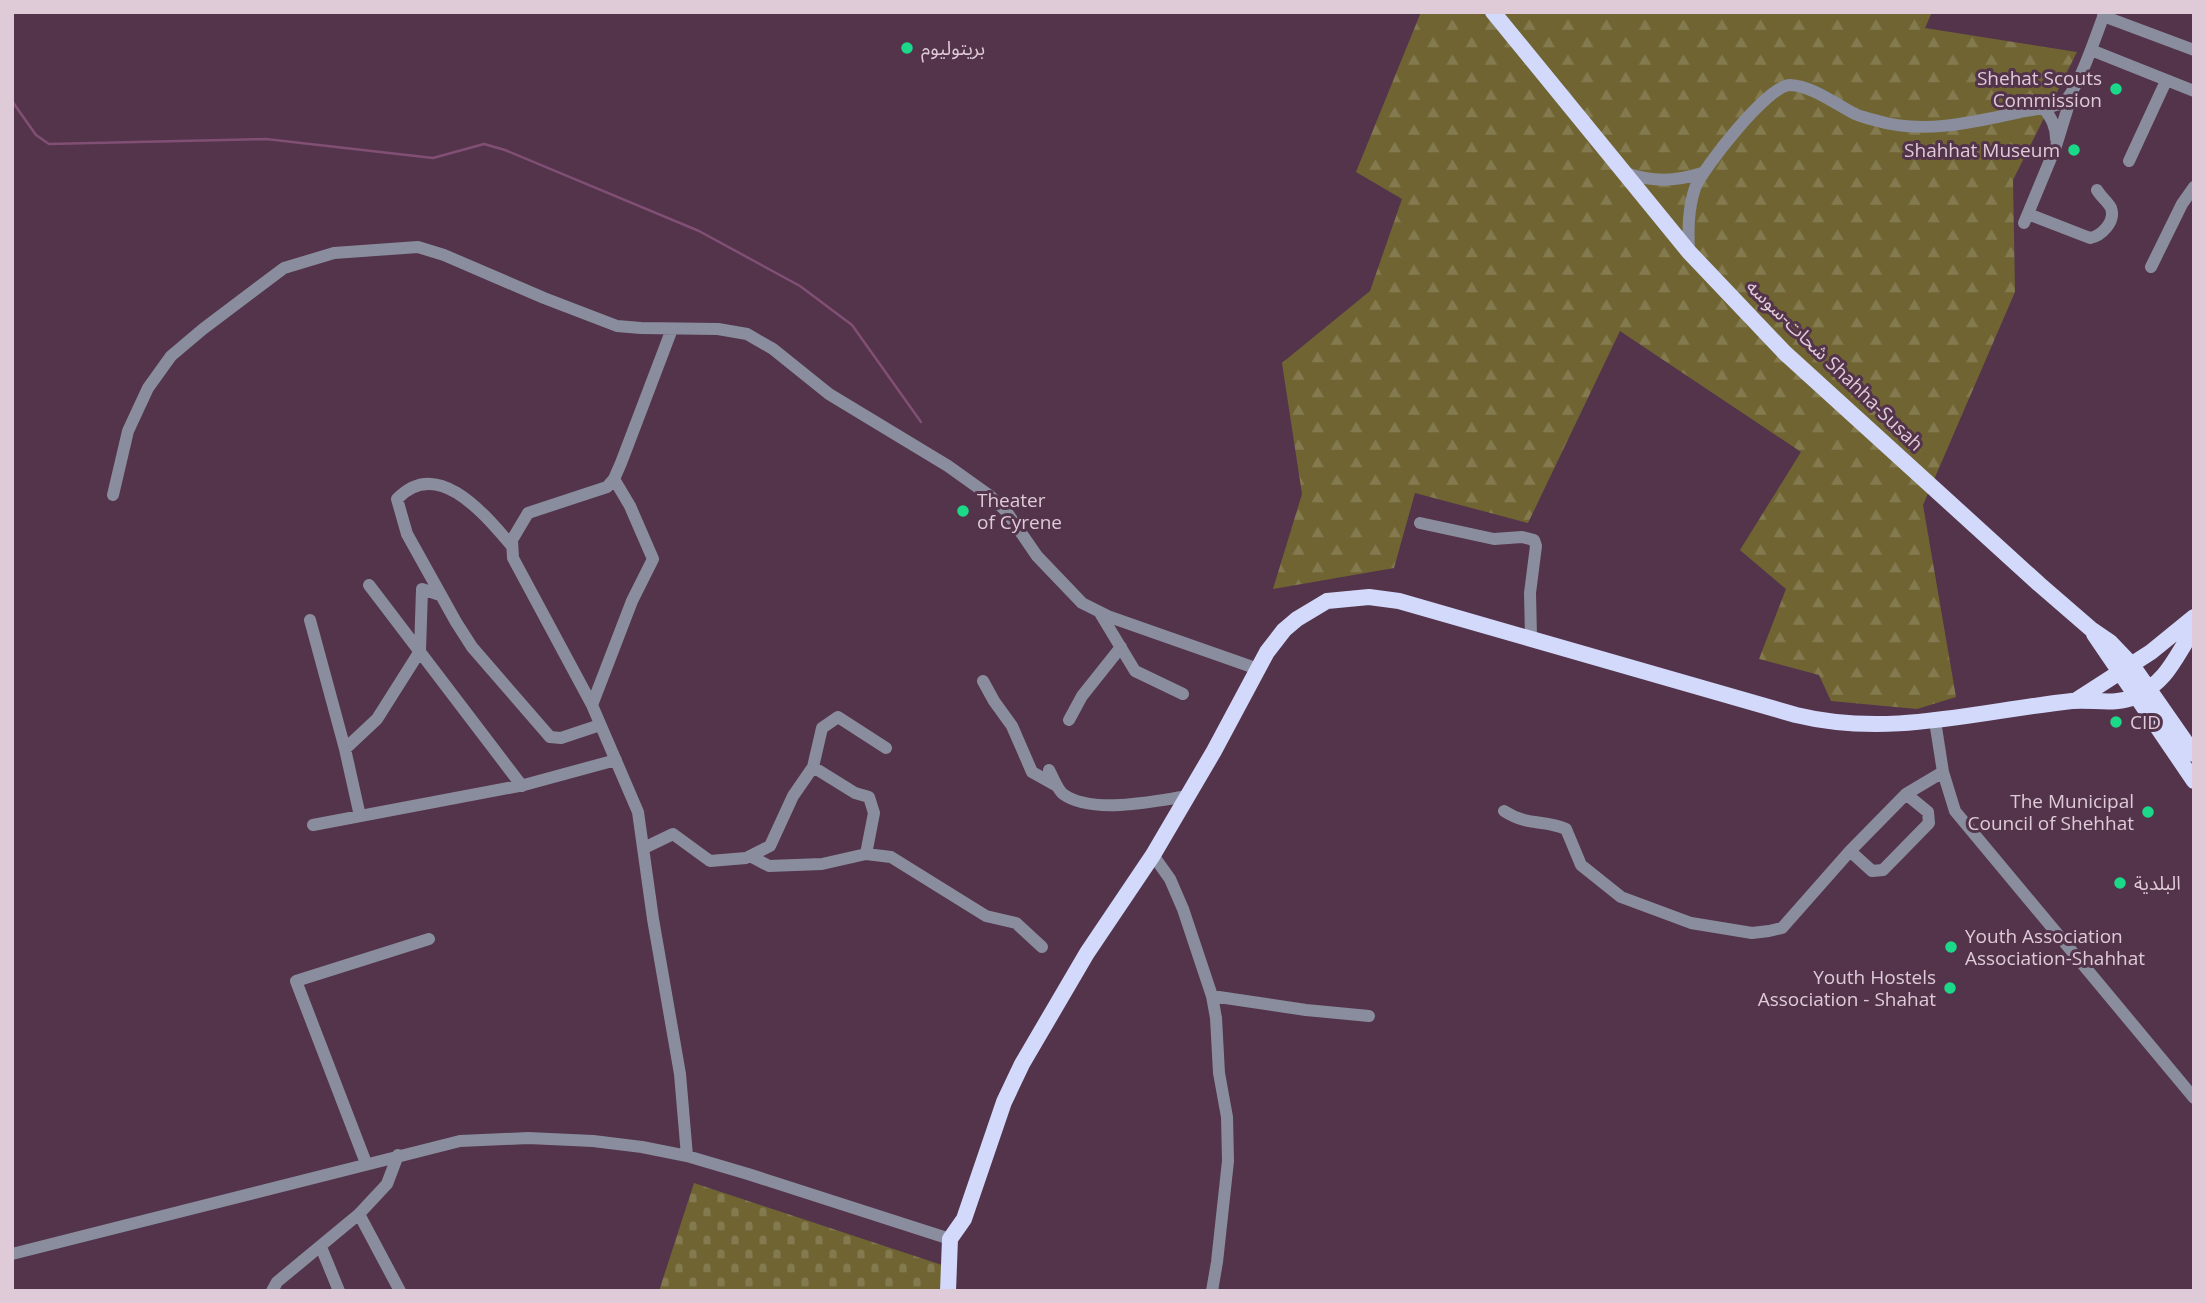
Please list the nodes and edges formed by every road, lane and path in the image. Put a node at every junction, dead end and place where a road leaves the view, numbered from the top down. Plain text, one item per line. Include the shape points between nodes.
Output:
1 (1493, 12) edge
2 (2104, 14) edge
3 (2091, 50) junction
4 (2194, 50) edge
5 (2166, 81) junction
6 (2073, 91) junction
7 (2194, 91) edge
8 (2044, 107) junction
9 (2056, 146) junction
10 (2129, 161) dead end
11 (1625, 173) junction
12 (1702, 173) junction
13 (2194, 187) edge
14 (2097, 190) dead end
15 (1689, 252) junction
16 (2151, 267) dead end
17 (672, 329) junction
18 (614, 479) junction
19 (113, 495) dead end
20 (1420, 523) dead end
21 (511, 545) junction
22 (369, 586) dead end
23 (440, 595) junction
24 (1100, 613) junction
25 (2194, 617) edge
26 (310, 620) dead end
27 (2194, 629) edge
28 (1531, 637) junction
29 (1121, 647) junction
30 (420, 651) junction
31 (2125, 668) junction
32 (1258, 669) junction
33 (983, 681) dead end
34 (2142, 693) junction
35 (1183, 694) dead end
36 (2075, 701) junction
37 (592, 705) junction
38 (1069, 720) dead end
39 (1934, 721) junction
40 (600, 725) junction
41 (886, 748) dead end
42 (345, 749) junction
43 (2194, 754) edge
44 (616, 761) junction
45 (813, 767) junction
46 (1049, 770) dead end
47 (1943, 772) junction
48 (2194, 781) edge
49 (522, 786) junction
50 (1058, 786) junction
51 (1906, 794) junction
52 (1188, 796) junction
53 (1503, 811) dead end
54 (360, 816) junction
55 (313, 825) dead end
56 (644, 848) junction
57 (1850, 851) junction
58 (866, 854) junction
59 (750, 856) junction
60 (1153, 856) junction
61 (429, 939) dead end
62 (1042, 947) dead end
63 (1212, 996) junction
64 (1369, 1016) dead end
65 (2194, 1098) edge
66 (398, 1155) junction
67 (687, 1156) junction
68 (366, 1163) junction
69 (359, 1214) junction
70 (950, 1239) junction
71 (321, 1247) junction
72 (12, 1254) edge
73 (272, 1291) edge
74 (339, 1291) edge
75 (400, 1291) edge
76 (948, 1291) edge
77 (1212, 1291) edge

1 - 11 main road, شحات-سوسه Shahha-Susah
2 - 3 street
2 - 4 street
3 - 5 street
3 - 6 street
5 - 7 street
5 - 10 street
6 - 8 street via 2062,103
6 - 9 street
8 - 9 street via 2052,118
8 - 12 street via 1917,127 1854,114 1801,87 1786,85 1761,103
9 - 14 street via 2026,218 2090,238 2099,236 2112,214
11 - 12 street via 1664,181
11 - 15 main road, شحات-سوسه Shahha-Susah
12 - 15 street via 1690,209
13 - 16 street
15 - 31 main road, شحات-سوسه Shahha-Susah via 1786,353 2091,629
17 - 18 street
17 - 19 street via 617,326 595,319 418,247 334,253 305,261 284,268 171,356 148,388 128,431
17 - 24 street via 733,330 773,349 830,394 990,496 1060,582
18 - 21 street via 599,491 528,513
18 - 37 street via 653,559
20 - 28 street via 1494,539 1534,540
21 - 23 street via 475,505 444,486 418,485 400,496 407,534
21 - 37 street via 513,558
22 - 30 street
23 - 30 street via 422,589
23 - 40 street via 472,647 550,737 561,738
24 - 29 street
24 - 32 street
25 - 31 main road
26 - 42 street
27 - 34 main road via 2167,673
28 - 32 main road via 1399,601 1340,598 1315,606 1297,619 1275,640
28 - 39 main road via 1819,721 1866,726
29 - 35 street via 1135,671
29 - 38 street
30 - 42 street via 377,719
30 - 49 street
31 - 34 main road, شحات-سوسه Shahha-Susah
31 - 36 main road
32 - 52 main road
33 - 50 street via 1012,726 1032,772
34 - 36 main road via 2113,701
34 - 43 main road, شحات-سوسه Shahha-Susah
34 - 48 main road, شحات-سوسه Shahha-Susah
36 - 39 main road
37 - 40 street
39 - 47 street
40 - 44 street
41 - 45 street via 838,717 822,727
42 - 54 street
44 - 49 street
44 - 56 street via 638,812
45 - 58 street via 869,797 874,813
45 - 59 street via 793,796 770,846
46 - 50 street
47 - 51 street
47 - 65 street via 1955,811
49 - 54 street
50 - 52 street via 1083,804 1131,804
51 - 57 street
51 - 57 street via 1928,812 1929,823 1883,870 1872,871
52 - 60 main road
53 - 57 street via 1524,821 1566,829 1581,865 1621,897 1691,923 1752,933 1782,928
54 - 55 street
56 - 59 street via 673,834 710,861
56 - 67 street via 680,1074
58 - 59 street via 822,864 768,866
58 - 62 street via 891,857 986,916 1016,923
60 - 63 street via 1170,879
60 - 70 main road via 1087,953 1021,1064 964,1219
61 - 68 street via 296,981
63 - 64 street
63 - 77 street via 1228,1161
66 - 67 street via 460,1141 528,1139 593,1141
66 - 68 street
66 - 69 street via 387,1184
67 - 70 street
68 - 72 street
69 - 71 street
69 - 75 street
70 - 76 main road
71 - 73 street via 276,1282
71 - 74 street

